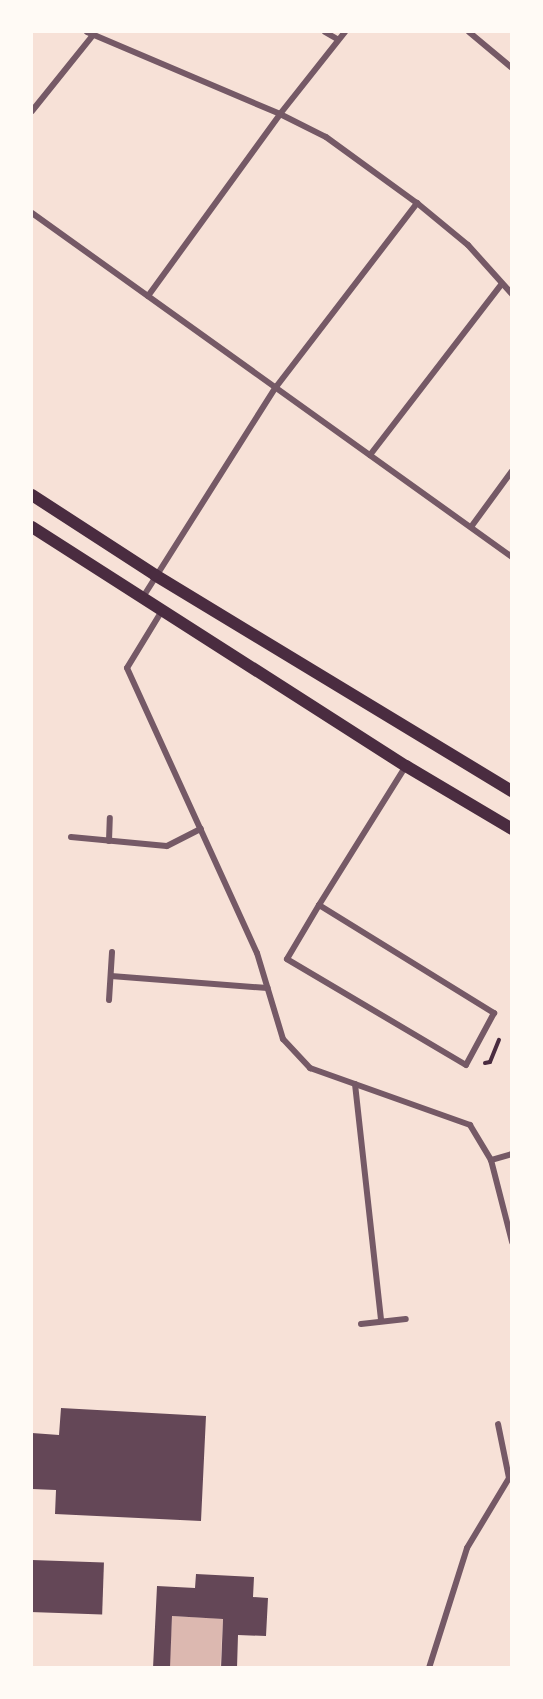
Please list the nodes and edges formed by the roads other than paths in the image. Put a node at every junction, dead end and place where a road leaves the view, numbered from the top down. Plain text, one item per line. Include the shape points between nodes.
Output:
1 (325, 32) edge
2 (345, 32) edge
3 (469, 32) edge
4 (90, 33) edge
5 (338, 39) junction
6 (512, 68) edge
7 (32, 111) edge
8 (280, 114) junction
9 (417, 203) junction
10 (32, 213) edge
11 (501, 285) junction
12 (512, 294) edge
13 (148, 296) junction
14 (276, 387) junction
15 (370, 455) junction
16 (512, 471) edge
17 (32, 495) edge
18 (32, 526) edge
19 (471, 527) junction
20 (512, 557) edge
21 (155, 575) junction
22 (143, 597) junction
23 (163, 609) junction
24 (406, 766) junction
25 (512, 791) edge
26 (110, 819) dead end
27 (201, 829) junction
28 (512, 829) edge
29 (71, 837) dead end
30 (109, 841) junction
31 (319, 905) junction
32 (112, 952) dead end
33 (111, 976) junction
34 (268, 988) junction
35 (109, 1000) dead end
36 (355, 1084) junction
37 (512, 1154) edge
38 (491, 1160) junction
39 (512, 1242) edge
40 (406, 1319) dead end
41 (381, 1320) junction
42 (361, 1324) dead end
43 (498, 1425) dead end
44 (429, 1668) edge

1 - 5 street
2 - 5 street
3 - 6 street
4 - 7 street
4 - 8 street
5 - 8 street
8 - 9 street via 326,137
8 - 13 street
9 - 11 street via 468,245
9 - 14 street
10 - 13 street
11 - 12 street
11 - 15 street
13 - 14 street
14 - 15 street
14 - 21 street
15 - 19 street
16 - 19 street
17 - 21 main road
18 - 22 main road
19 - 20 street
21 - 22 street
21 - 25 main road
22 - 23 main road
23 - 24 main road
23 - 27 street via 127,668
24 - 28 main road
24 - 31 street
26 - 30 street
27 - 30 street via 167,846
27 - 34 street via 257,953
29 - 30 street
31 - 31 street via 287,958 466,1065 494,1014
32 - 33 street
33 - 34 street
33 - 35 street
34 - 36 street via 283,1039 310,1068
36 - 38 street via 470,1125
36 - 41 street
37 - 38 street
38 - 39 street
40 - 41 street
41 - 42 street
43 - 44 street via 509,1478 467,1548

